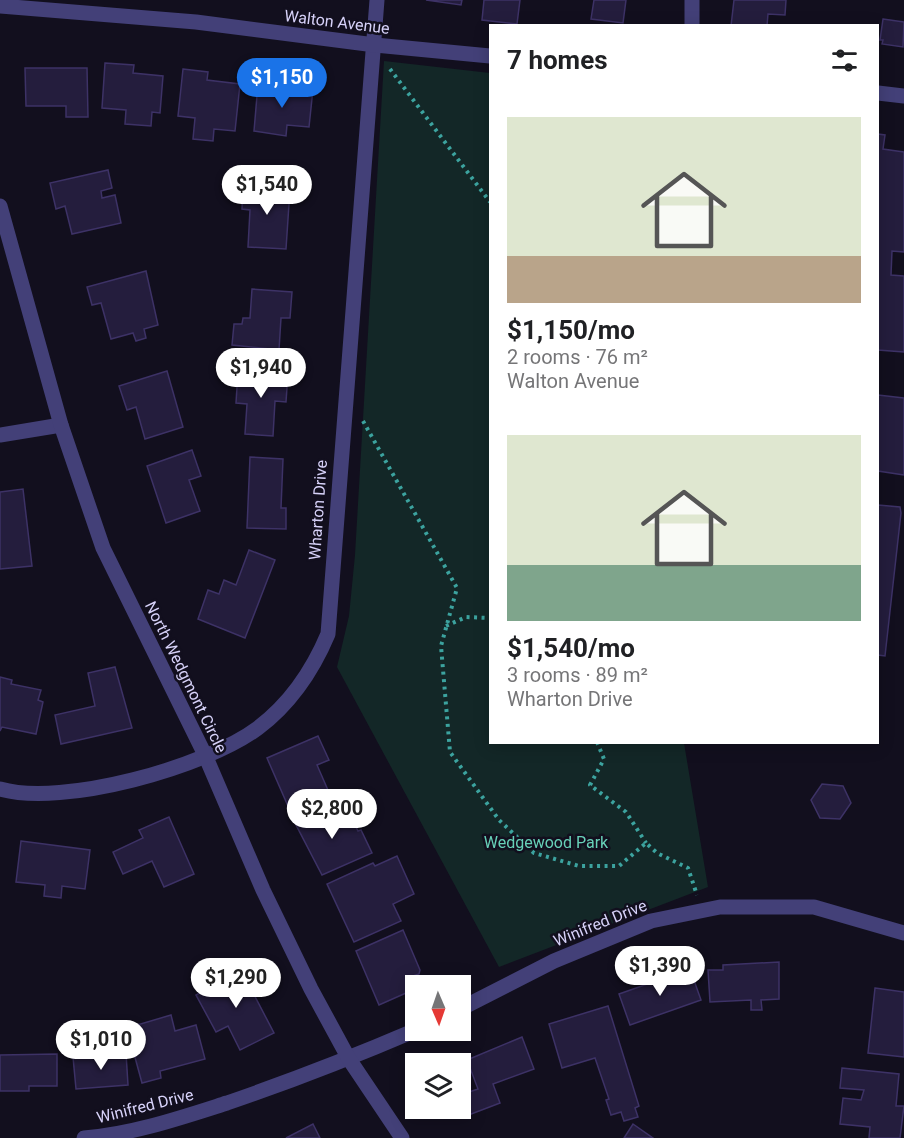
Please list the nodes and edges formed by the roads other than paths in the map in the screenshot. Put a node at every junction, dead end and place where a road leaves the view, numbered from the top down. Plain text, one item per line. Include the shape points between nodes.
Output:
1 (377, 0) edge
2 (692, 0) edge
3 (0, 6) edge
4 (692, 24) edge
5 (375, 45) junction
6 (489, 56) edge
7 (879, 93) edge
8 (904, 96) edge
9 (0, 206) edge
10 (61, 425) junction
11 (0, 435) edge
12 (205, 755) junction
13 (0, 789) edge
14 (904, 933) edge
15 (471, 1003) edge
16 (405, 1035) edge
17 (349, 1059) junction
18 (84, 1138) edge
19 (402, 1138) edge

1 - 5 street, Wharton Drive
2 - 4 street
3 - 5 street, Walton Avenue via 196,22
5 - 6 street, Walton Avenue
5 - 12 street, Wharton Drive via 327,634 315,666 293,696 258,728
7 - 8 street
9 - 10 street, North Wedgmont Circle
10 - 11 street
10 - 12 street, North Wedgmont Circle via 103,548
12 - 13 street, Wharton Drive via 144,777 94,789 53,794
12 - 17 street, North Wedgmont Circle via 263,890
14 - 15 street, Winifred Drive via 814,907 720,907 651,921 554,961
16 - 17 street, Winifred Drive
17 - 18 street, Winifred Drive via 179,1119
17 - 19 street, North Wedgmont Circle

